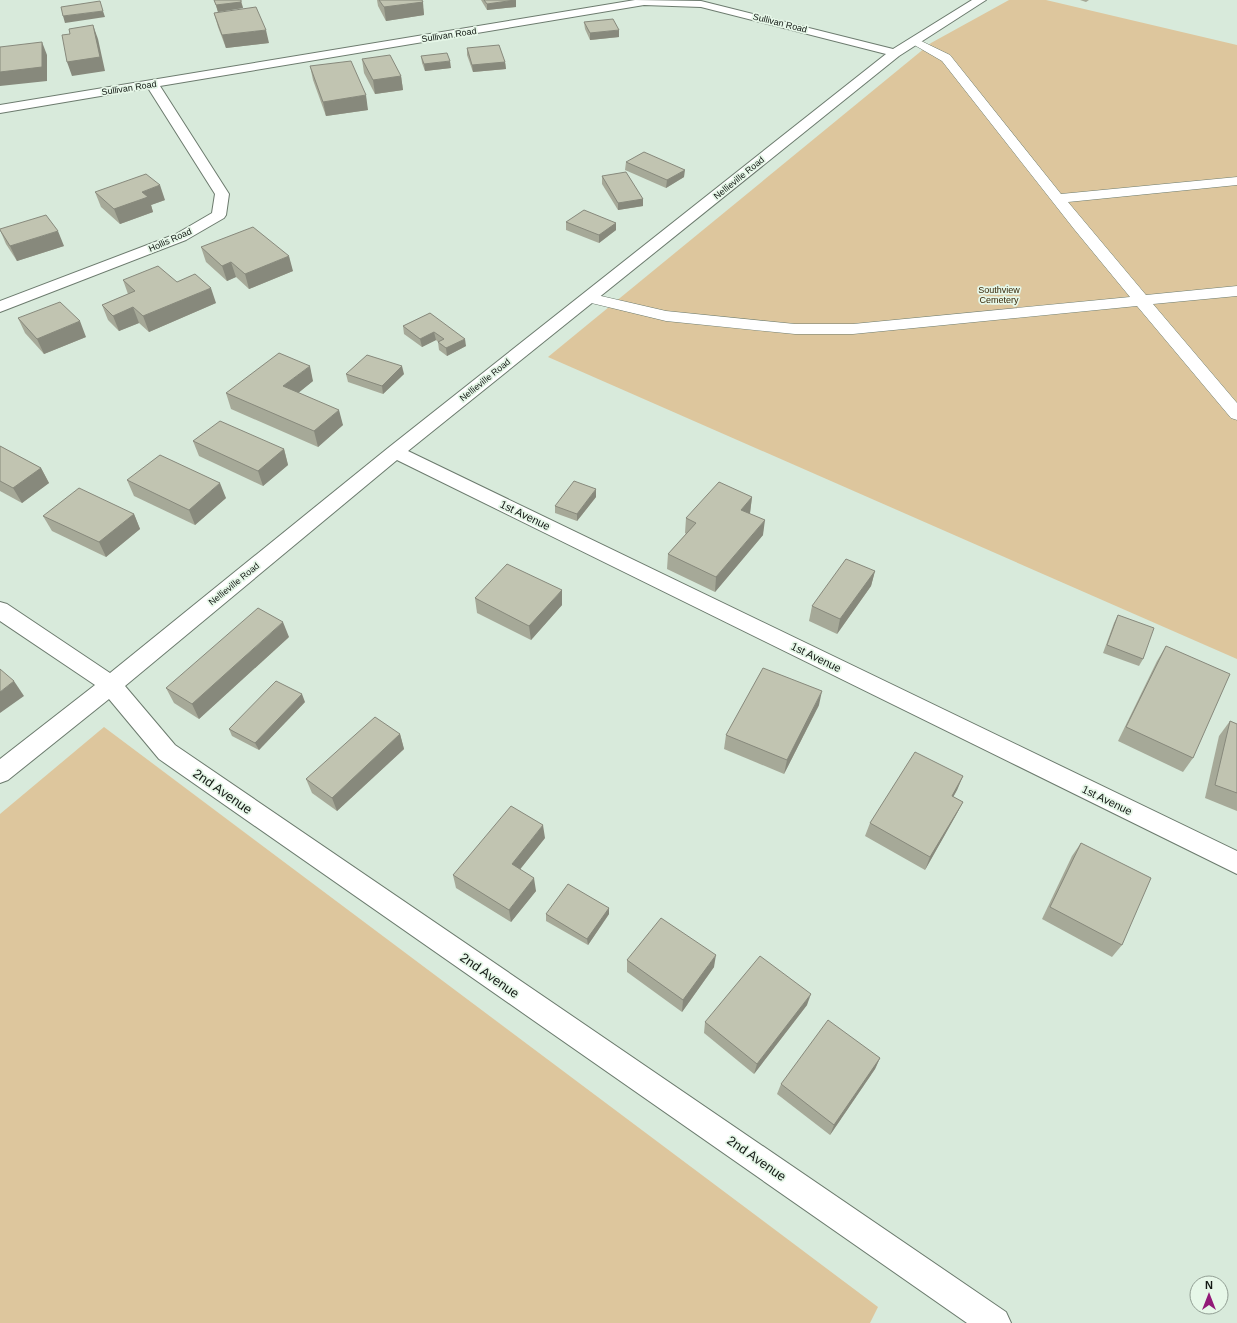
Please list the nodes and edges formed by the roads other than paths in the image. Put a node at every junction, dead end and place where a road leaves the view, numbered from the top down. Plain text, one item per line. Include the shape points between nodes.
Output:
1 (980, 0) edge
2 (915, 40) junction
3 (895, 53) junction
4 (152, 84) junction
5 (0, 109) edge
6 (1237, 182) edge
7 (1058, 199) junction
8 (1237, 291) edge
9 (588, 298) junction
10 (1142, 301) junction
11 (0, 307) edge
12 (1237, 414) edge
13 (395, 452) junction
14 (0, 610) edge
15 (111, 685) junction
16 (0, 773) edge
17 (1237, 863) edge
18 (995, 1323) edge

1 - 2 street, Nellieville Road
2 - 3 street, Nellieville Road
2 - 7 lane via 946,58
3 - 4 street, Sullivan Road via 701,4 644,2
3 - 9 street, Nellieville Road
4 - 5 street, Sullivan Road
4 - 11 street, Hollis Road via 222,194 219,215 181,237
6 - 7 lane
7 - 10 lane
8 - 10 lane
9 - 10 lane via 666,316 795,329 853,329
9 - 13 street, Nellieville Road
10 - 12 lane
13 - 15 street, Nellieville Road
13 - 17 street, 1st Avenue
14 - 15 street, 2nd Avenue
15 - 16 street, Nellieville Road
15 - 18 street, 2nd Avenue via 167,752

